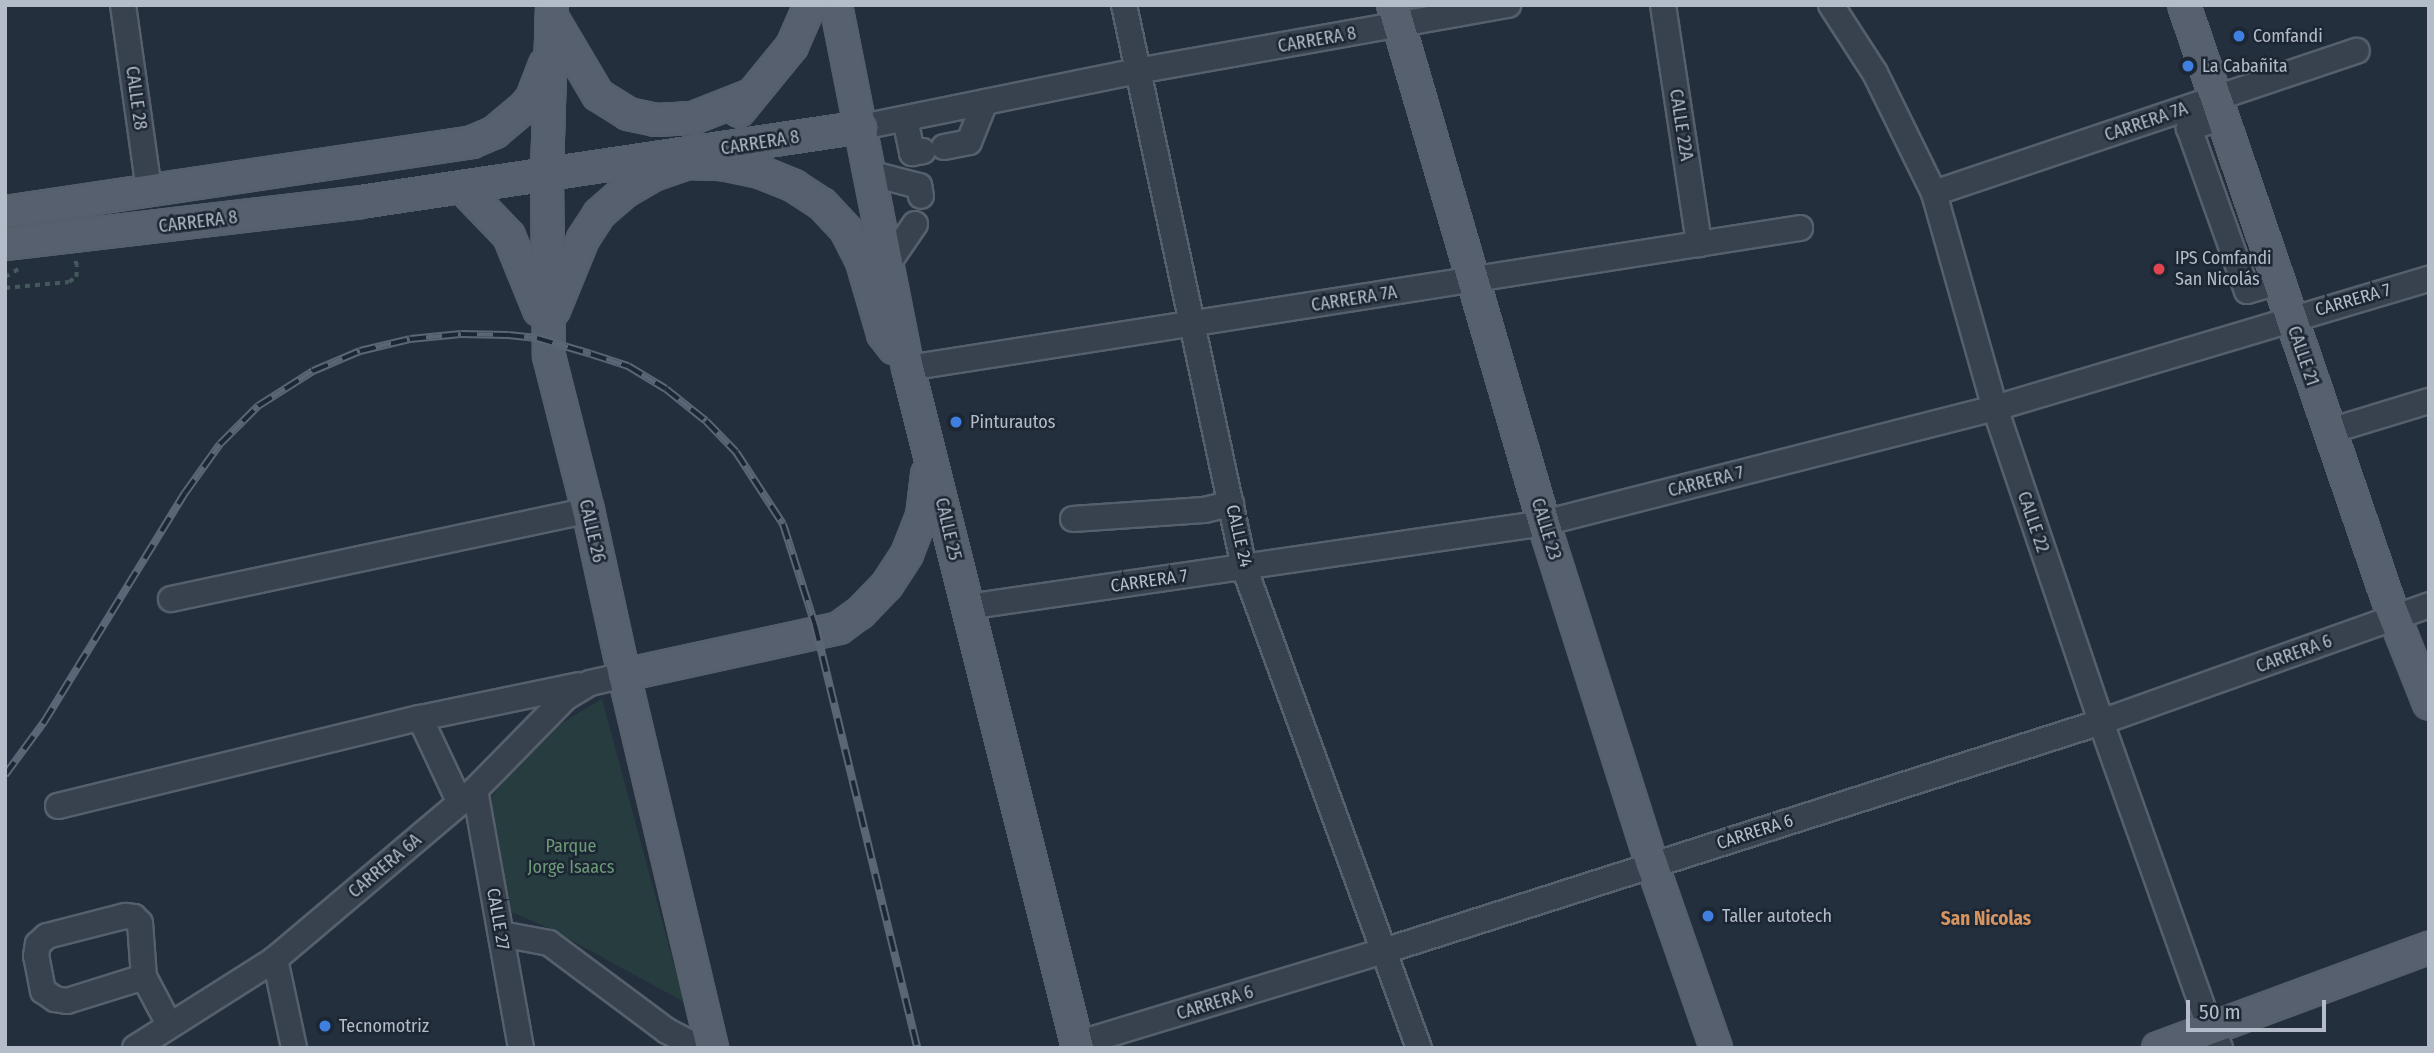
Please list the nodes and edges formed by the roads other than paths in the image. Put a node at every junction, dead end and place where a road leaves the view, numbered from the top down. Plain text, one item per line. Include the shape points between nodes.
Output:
1 (123, 5) edge
2 (810, 5) edge
3 (836, 5) edge
4 (1124, 5) edge
5 (1508, 5) edge
6 (1662, 5) edge
7 (1831, 5) edge
8 (2184, 5) edge
9 (552, 12) edge
10 (1395, 16) edge
11 (2357, 51) dead end
12 (1137, 71) junction
13 (751, 94) junction
14 (985, 103) junction
15 (2217, 108) junction
16 (905, 119) junction
17 (656, 120) junction
18 (862, 127) junction
19 (421, 149) junction
20 (710, 150) junction
21 (927, 150) junction
22 (365, 157) junction
23 (869, 173) junction
24 (547, 175) junction
25 (463, 188) junction
26 (149, 191) junction
27 (428, 193) junction
28 (1934, 193) junction
29 (361, 202) junction
30 (5, 212) edge
31 (915, 224) dead end
32 (1800, 228) dead end
33 (1699, 244) junction
34 (15, 254) edge
35 (889, 262) junction
36 (2429, 279) edge
37 (1471, 281) junction
38 (2290, 318) junction
39 (1191, 324) junction
40 (547, 330) junction
41 (908, 368) junction
42 (2429, 401) edge
43 (1995, 408) junction
44 (2330, 431) junction
45 (927, 439) junction
46 (1231, 504) junction
47 (588, 510) junction
48 (1073, 519) dead end
49 (1544, 523) junction
50 (1244, 567) junction
51 (171, 599) dead end
52 (2429, 605) edge
53 (967, 607) junction
54 (2395, 618) junction
55 (624, 676) junction
56 (590, 683) junction
57 (2429, 704) edge
58 (420, 718) junction
59 (2101, 722) junction
60 (468, 796) junction
61 (58, 806) dead end
62 (1652, 864) junction
63 (501, 934) junction
64 (2429, 948) edge
65 (1384, 951) junction
66 (275, 959) junction
67 (144, 977) junction
68 (703, 1007) junction
69 (169, 1024) junction
70 (667, 1031) junction
71 (2215, 1038) edge
72 (1078, 1046) edge
73 (135, 1048) edge
74 (294, 1048) edge
75 (522, 1048) edge
76 (712, 1048) edge
77 (1419, 1048) edge
78 (1716, 1048) edge
79 (2158, 1048) edge

1 - 26 street, CALLE 28
2 - 13 main road via 792,46
3 - 18 main road, CALLE 25
4 - 12 street, CALLE 24
5 - 10 street, CARRERA 8
6 - 33 street, CALLE 22A
7 - 28 street, CALLE 22 via 1875,73
8 - 15 main road, CALLE 21
9 - 17 main road via 598,95 628,114
9 - 19 main road, CARRERA 8 via 543,73 532,98 515,117 472,142
9 - 24 main road, CALLE 26
10 - 12 street, CARRERA 8
10 - 37 main road, CALLE 23
11 - 15 street, CARRERA 7A
12 - 14 street, CARRERA 8
12 - 39 street, CALLE 24
13 - 17 main road via 701,116
13 - 20 main road
14 - 16 street, CARRERA 8
14 - 21 street via 969,142
15 - 28 street, CARRERA 7A
15 - 38 main road, CALLE 21
16 - 18 street, CARRERA 8
16 - 21 street
17 - 20 main road
18 - 20 main road, CARRERA 8
18 - 23 main road, CALLE 25
19 - 22 main road, CARRERA 8
19 - 27 main road via 414,173
20 - 24 main road, CARRERA 8
21 - 23 street via 920,191
22 - 26 main road, CARRERA 8
22 - 29 main road via 374,175
23 - 35 main road, CALLE 25
24 - 25 main road, CARRERA 8
24 - 40 main road, CALLE 26
25 - 27 main road, CARRERA 8
25 - 40 main road via 509,236
26 - 30 main road, CARRERA 8
27 - 29 main road, CARRERA 8
28 - 43 street, CALLE 22
29 - 34 main road, CARRERA 8
31 - 35 street
32 - 33 street, CARRERA 7A
33 - 37 street, CARRERA 7A
35 - 41 main road, CALLE 25
36 - 38 street, CARRERA 7
37 - 39 street, CARRERA 7A
37 - 49 main road, CALLE 23
38 - 43 street, CARRERA 7
38 - 44 main road, CALLE 21
39 - 41 street, CARRERA 7A
39 - 46 street, CALLE 24
40 - 41 main road via 573,261 599,214 653,175 687,163 722,163 794,186 822,204 846,230 862,261 883,334
40 - 47 main road, CALLE 26 via 549,356
41 - 45 main road, CALLE 25
42 - 44 street
43 - 49 street, CARRERA 7
43 - 59 street, CALLE 22
44 - 54 main road, CALLE 21
45 - 53 main road, CALLE 25
45 - 55 main road via 922,516 894,575 860,613 839,628 817,635
46 - 48 street via 1205,510
46 - 50 street, CALLE 24
47 - 51 street
47 - 55 main road, CALLE 26
49 - 50 street, CARRERA 7
49 - 62 main road, CALLE 23
50 - 53 street, CARRERA 7
50 - 65 street, CALLE 24
52 - 54 street, CARRERA 6
53 - 72 main road, CALLE 25
54 - 57 main road, CALLE 21
54 - 59 street, CARRERA 6
55 - 56 street, CARRERA 6A
55 - 68 main road, CALLE 26
56 - 58 street
56 - 60 street, CARRERA 6A via 565,698
58 - 60 street, CALLE 27
58 - 61 street
59 - 62 street, CARRERA 6
59 - 71 street, CALLE 22
60 - 63 street, CALLE 27
60 - 66 street, CARRERA 6A
62 - 65 street, CARRERA 6
62 - 78 main road, CALLE 23
63 - 70 street via 549,943
63 - 75 street, CALLE 27
64 - 71 main road
65 - 72 street, CARRERA 6
65 - 77 street, CALLE 24
66 - 69 street, CARRERA 6A
66 - 74 street
67 - 67 street via 67,1001 55,999 43,991 38,944 47,936 134,917 141,923
67 - 69 street
68 - 70 street via 685,1027
68 - 76 main road, CALLE 26
69 - 73 street, CARRERA 6A
70 - 76 street
71 - 79 main road

